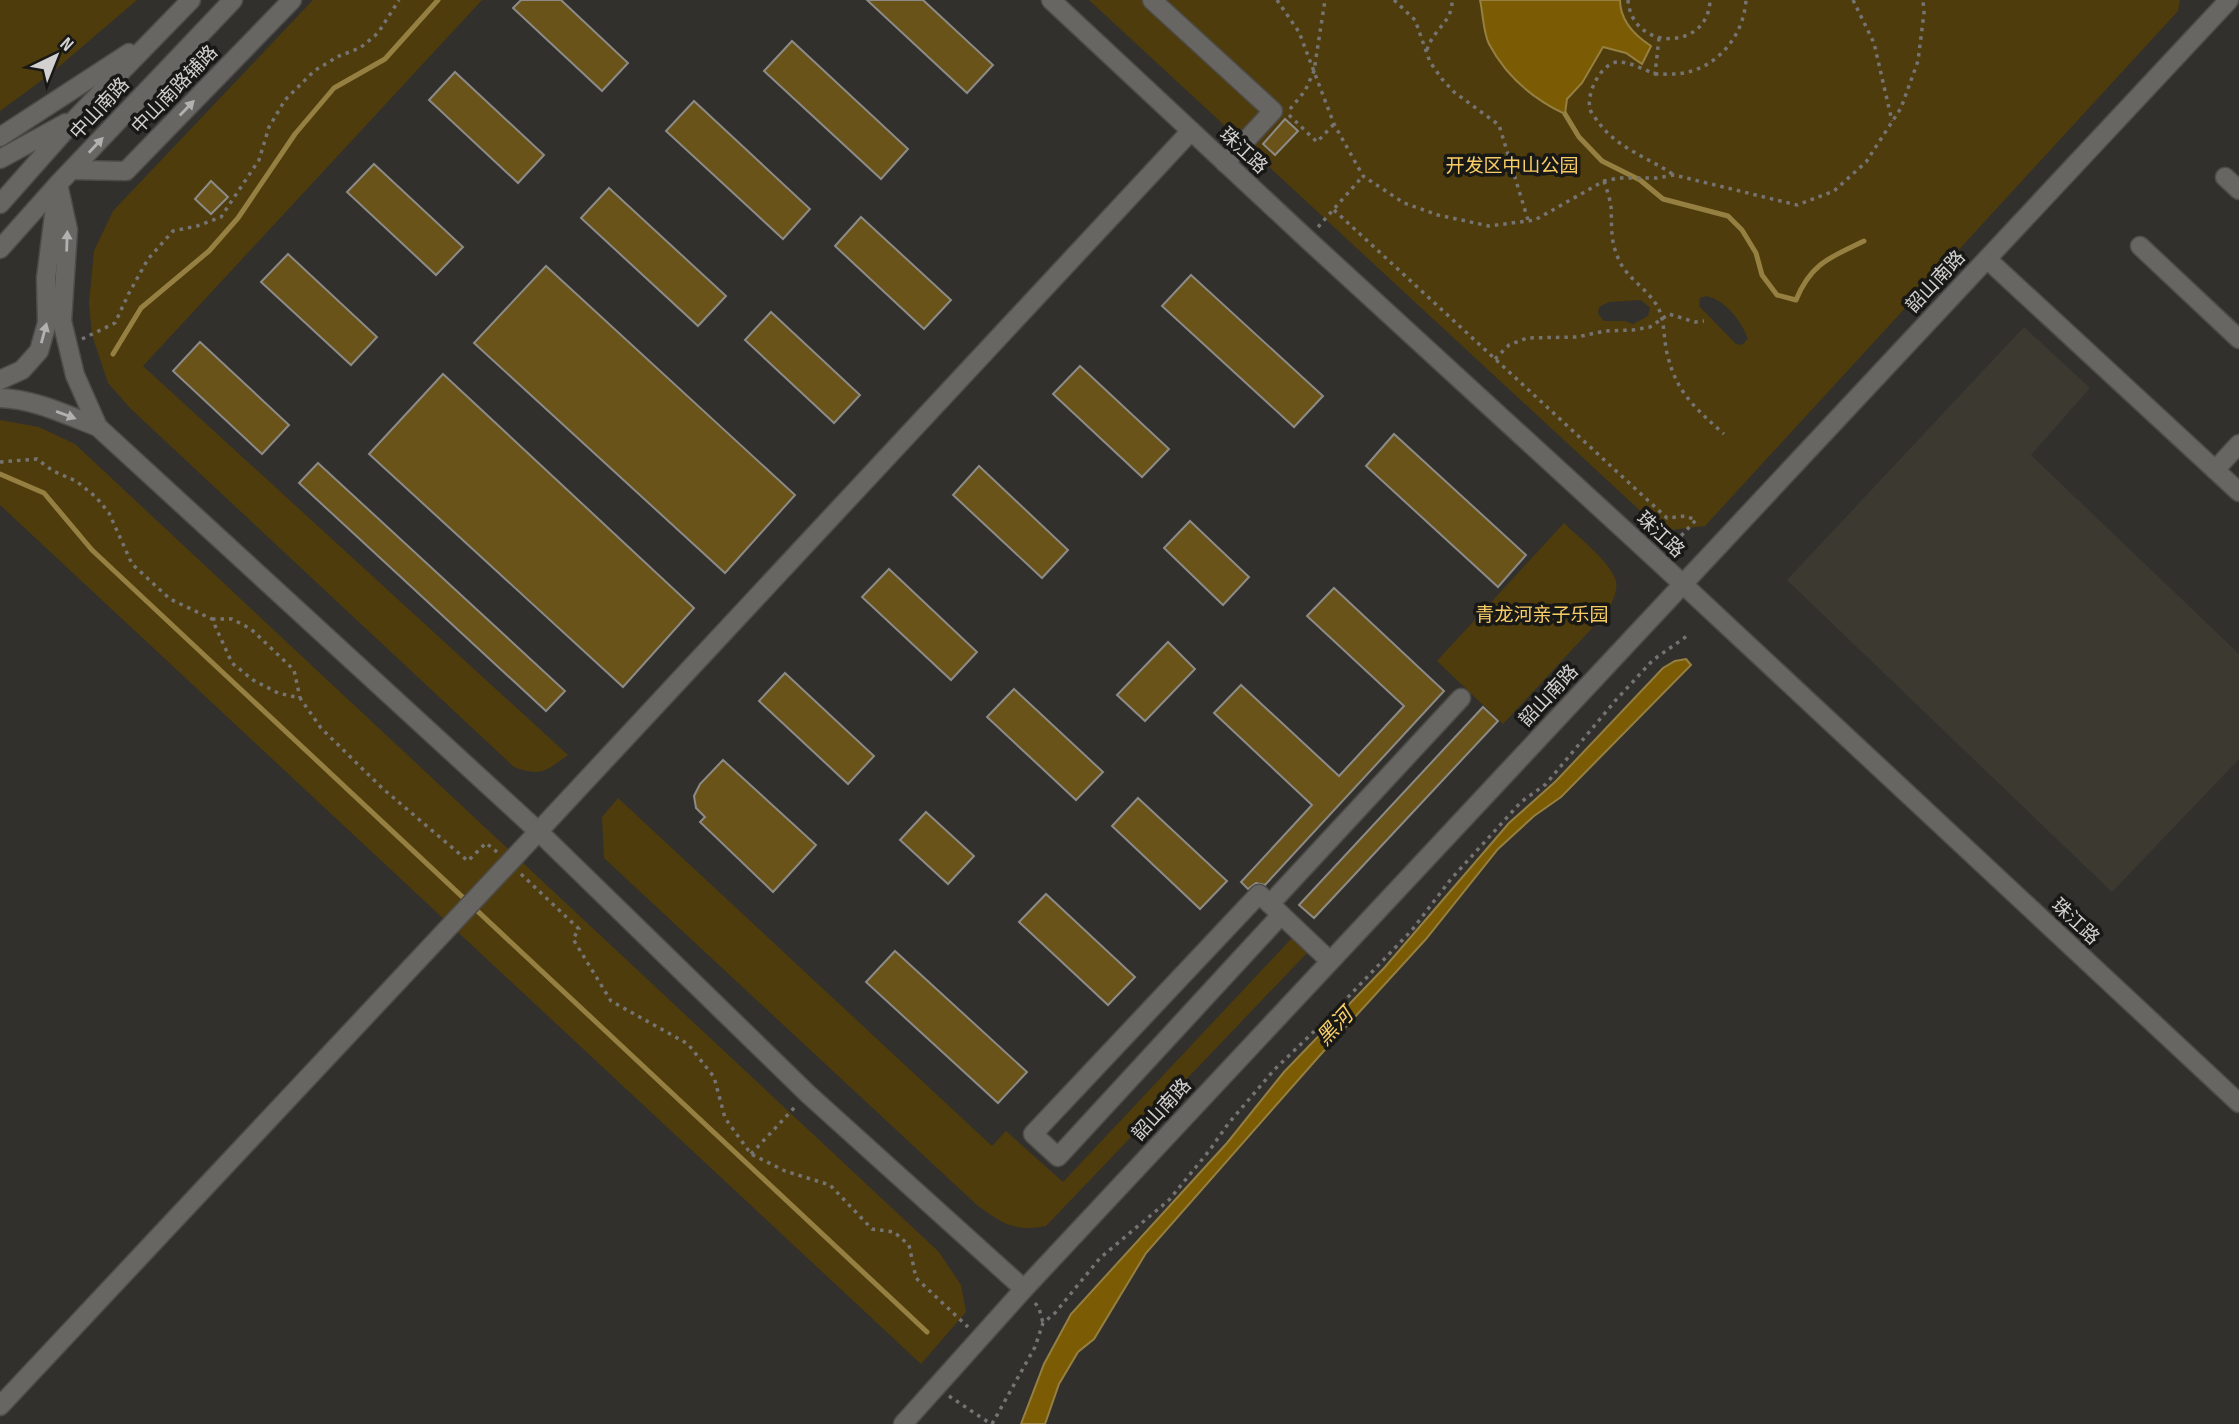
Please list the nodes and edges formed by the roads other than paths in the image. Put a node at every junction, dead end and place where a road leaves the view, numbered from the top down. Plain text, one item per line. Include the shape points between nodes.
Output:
1 (191, 0) edge
2 (233, 0) edge
3 (292, 0) edge
4 (1051, 0) edge
5 (1152, 0) edge
6 (2229, 0) edge
7 (158, 34) junction
8 (78, 116) junction
9 (1191, 131) junction
10 (0, 137) edge
11 (0, 159) edge
12 (1225, 163) junction
13 (72, 170) junction
14 (2225, 177) dead end
15 (58, 184) junction
16 (2239, 190) edge
17 (0, 204) edge
18 (2140, 246) dead end
19 (0, 249) edge
20 (1987, 259) junction
21 (2239, 340) edge
22 (0, 380) edge
23 (0, 398) edge
24 (98, 426) junction
25 (2239, 444) edge
26 (2215, 470) junction
27 (2239, 492) edge
28 (1683, 584) junction
29 (1461, 698) dead end
30 (538, 831) junction
31 (1275, 909) junction
32 (1330, 961) junction
33 (2239, 1103) edge
34 (1024, 1289) junction
35 (0, 1406) edge
36 (904, 1424) edge

1 - 7 street, 中山南路
13 -> 2 street, 中山南路
13 -> 3 street, 中山南路辅路 via 125,171
4 - 9 street, 珠江路
5 - 12 street via 1273,111
6 - 20 street, 韶山南路
7 - 8 street, 中山南路
7 - 10 street
8 - 11 street
8 - 17 street, 中山南路
9 - 12 street, 珠江路
9 - 30 street
12 - 28 street, 珠江路
13 - 15 street, 中山南路
14 - 16 street
15 - 19 street, 中山南路
22 -> 15 street via 22,370 39,351 47,323 46,278
24 -> 15 street via 75,375 62,321 68,230
18 - 21 street
20 - 26 street
20 - 28 street, 韶山南路
23 -> 24 street via 43,406
24 - 30 street
25 - 26 street
26 - 27 street
28 - 32 street, 韶山南路
28 - 33 street, 珠江路
29 - 31 street
30 - 34 street via 808,1094
30 - 35 street
31 - 31 street via 1058,1157 1033,1134 1259,894
31 - 32 street
32 - 34 street, 韶山南路
34 - 36 street, 韶山南路

